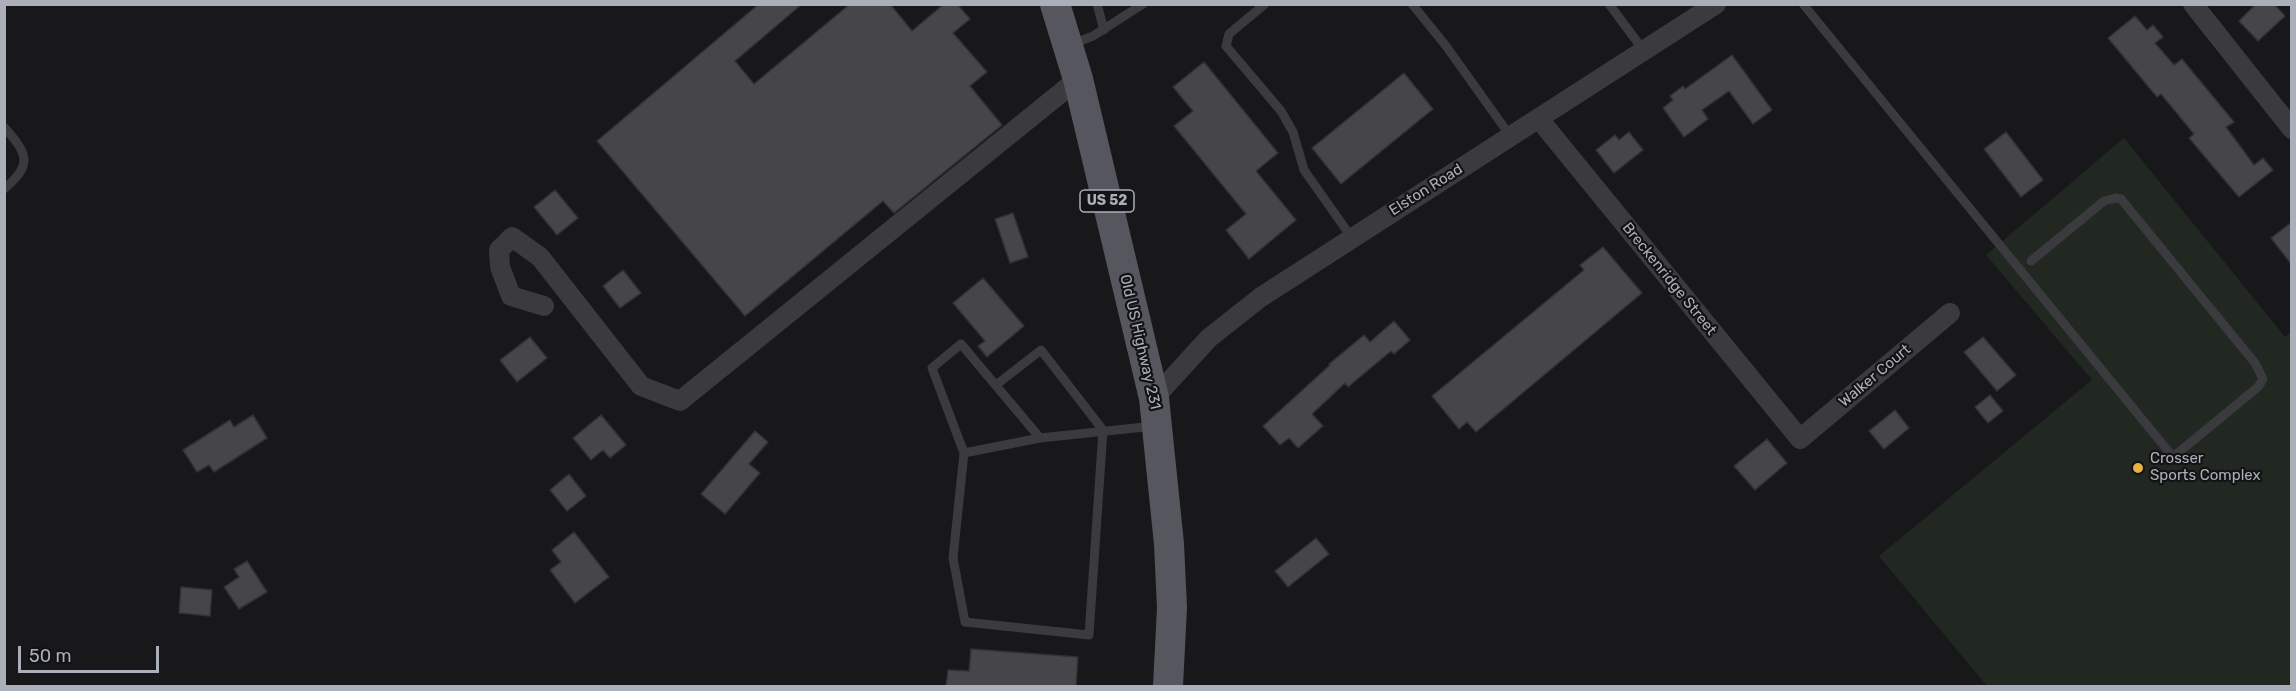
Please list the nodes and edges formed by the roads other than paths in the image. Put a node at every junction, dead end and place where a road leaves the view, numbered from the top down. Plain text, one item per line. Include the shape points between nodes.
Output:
1 (1055, 4) edge
2 (1097, 4) edge
3 (1143, 4) edge
4 (1265, 4) edge
5 (1412, 4) edge
6 (1609, 4) edge
7 (1716, 4) edge
8 (1803, 4) edge
9 (2193, 4) edge
10 (1104, 30) junction
11 (1068, 46) junction
12 (1644, 51) junction
13 (1078, 80) junction
14 (1539, 119) junction
15 (4, 127) edge
16 (2292, 129) edge
17 (1511, 136) junction
18 (4, 189) edge
19 (1352, 238) junction
20 (2031, 261) dead end
21 (544, 306) dead end
22 (1950, 313) dead end
23 (996, 385) junction
24 (1156, 412) junction
25 (1103, 430) junction
26 (1040, 438) junction
27 (1800, 439) joint
28 (964, 453) junction
29 (1168, 687) edge

1 - 11 main road, Old US Highway 231 / US 52
2 - 10 lane
3 - 10 lane
4 - 19 lane via 1229,34 1226,46 1281,111 1293,132 1304,170
5 - 17 lane
6 - 12 lane
7 - 12 street, Elston Road
8 - 20 lane via 2173,457 2263,379 2256,363 2121,199 2104,201
9 - 16 street
10 - 11 lane
11 - 13 main road, Old US Highway 231 / US 52
12 - 14 street, Elston Road
13 - 21 street via 680,401 641,386 540,257 512,237 499,250 500,267 511,296
13 - 24 main road, Old US Highway 231 / US 52
14 - 17 street, Elston Road
14 - 27 street, Breckenridge Street
15 - 18 lane via 25,159 17,179
17 - 19 street, Elston Road
19 - 24 street, Elston Road via 1209,338
22 - 27 street, Walker Court
23 - 25 lane via 1041,350
23 - 26 lane
23 - 28 lane via 961,344 932,368
24 - 25 lane
24 - 29 main road, Old US Highway 231 / US 52 via 1172,608
25 - 26 lane
25 - 28 lane via 1089,635 965,622 953,558
26 - 28 lane

